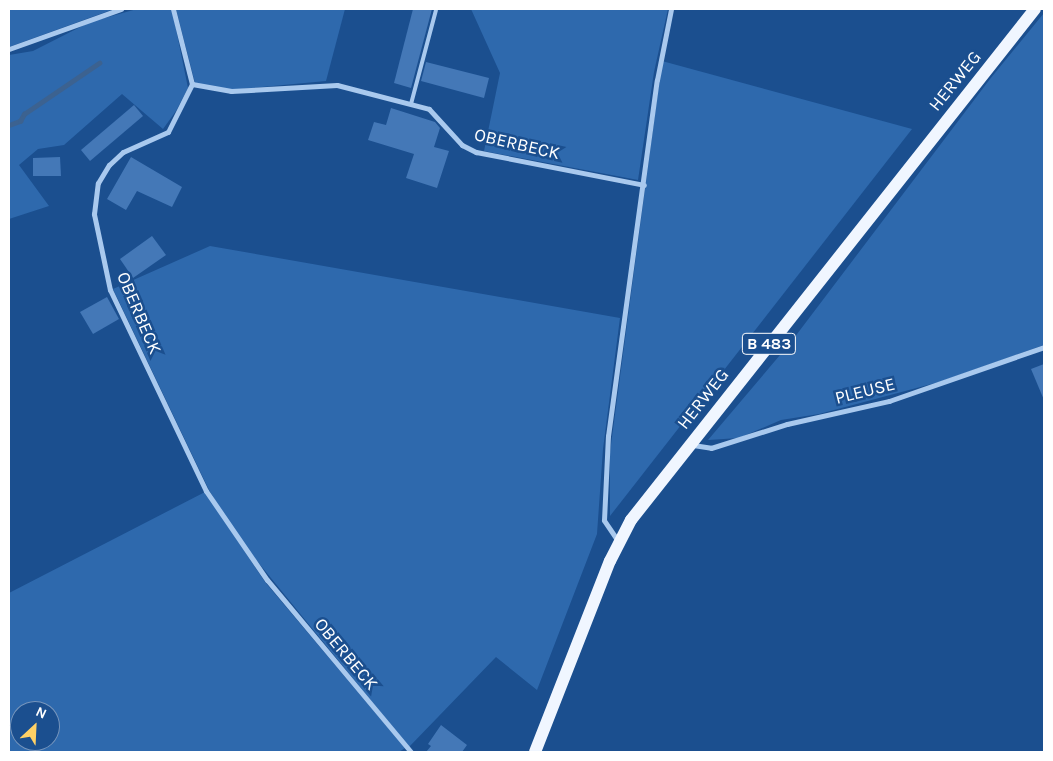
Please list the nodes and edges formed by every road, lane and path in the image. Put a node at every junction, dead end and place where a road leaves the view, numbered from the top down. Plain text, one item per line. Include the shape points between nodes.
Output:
1 (120, 9) edge
2 (173, 9) edge
3 (671, 9) edge
4 (1035, 9) edge
5 (436, 10) dead end
6 (9, 49) edge
7 (192, 84) junction
8 (411, 104) junction
9 (644, 185) junction
10 (1044, 347) edge
11 (690, 444) junction
12 (618, 542) junction
13 (411, 752) edge
14 (535, 752) edge

1 - 6 street
2 - 7 street
3 - 9 street via 661,55
4 - 11 main road, HERWEG / B 483
5 - 8 lane
7 - 8 street, OBERBECK via 231,91 337,85
7 - 13 street, OBERBECK via 168,132 123,152 109,165 98,183 94,214 110,290 206,491 237,539 310,634
8 - 9 street, OBERBECK via 429,109 462,146 476,152
9 - 12 street via 607,451 604,520
10 - 11 street, PLEUSE via 889,401 787,424 710,448
11 - 12 main road, HERWEG / B 483 via 631,520
12 - 14 main road, HERWEG / B 483

